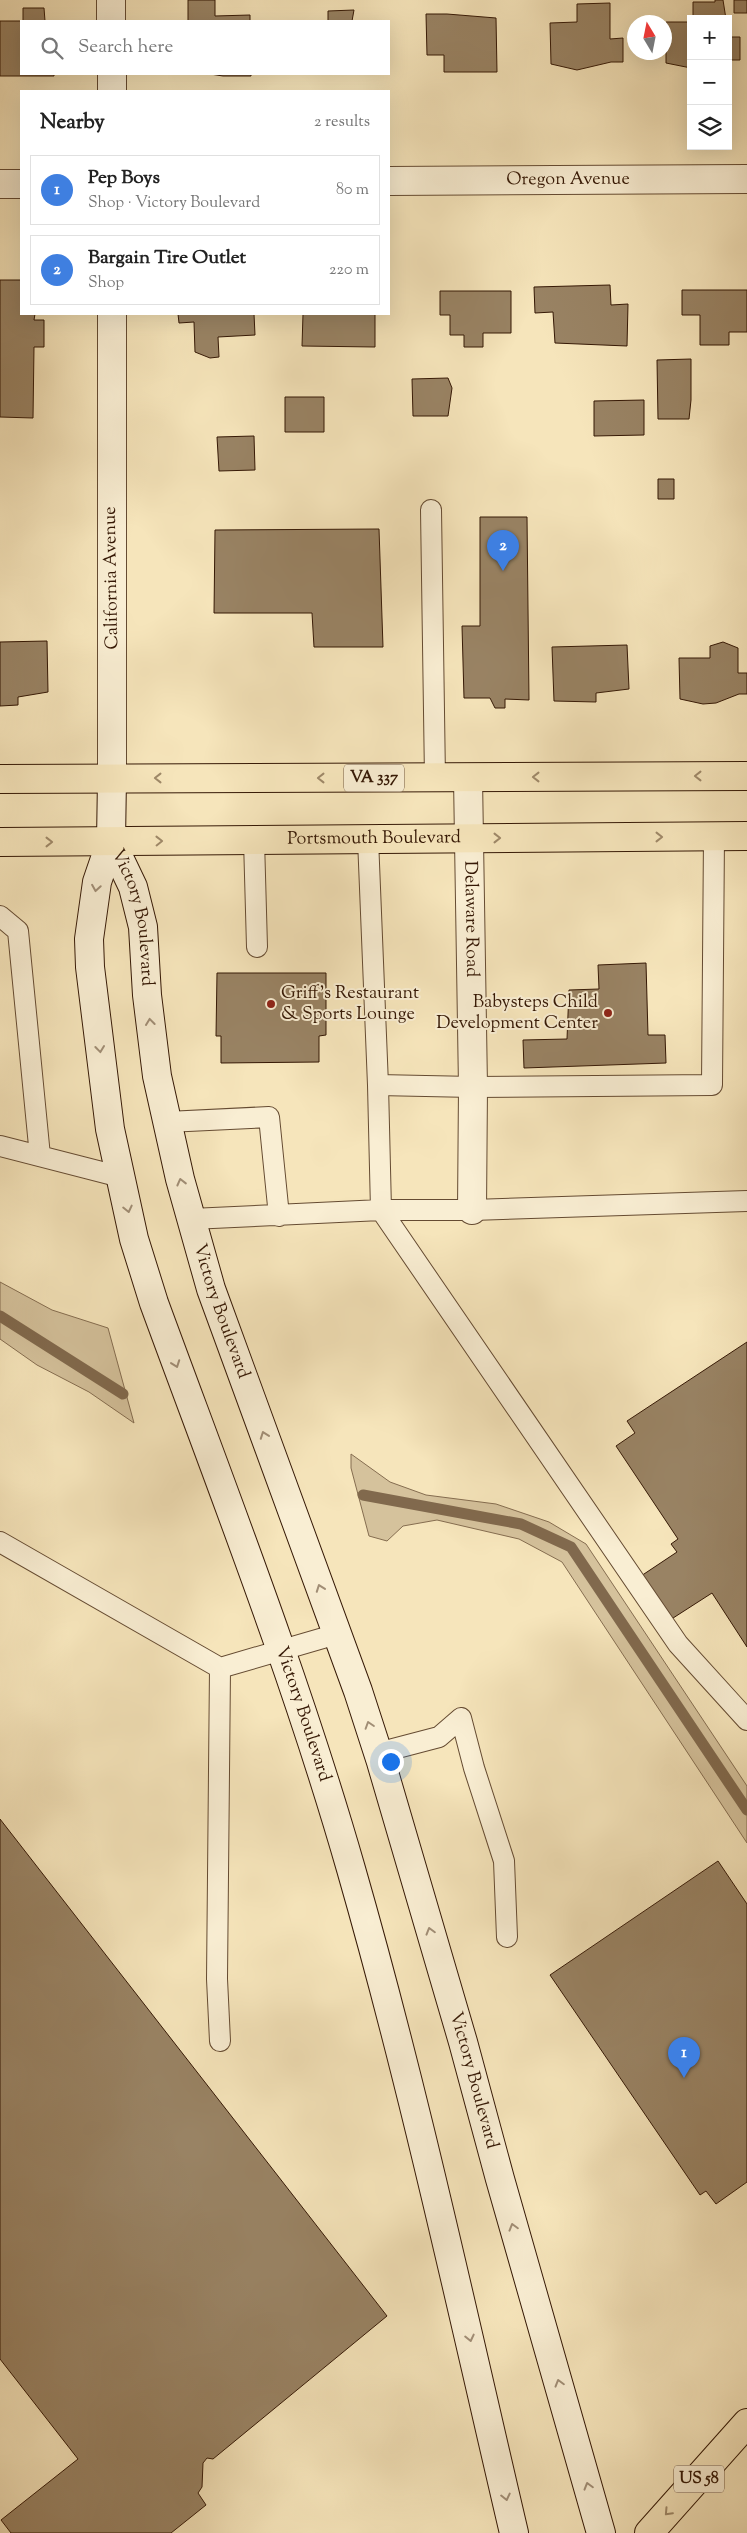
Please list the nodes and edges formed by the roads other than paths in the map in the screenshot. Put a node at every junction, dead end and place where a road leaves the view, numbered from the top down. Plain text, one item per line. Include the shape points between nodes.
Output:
1 (111, 0) edge
2 (111, 20) edge
3 (112, 75) edge
4 (112, 90) edge
5 (747, 179) edge
6 (390, 181) edge
7 (0, 184) edge
8 (20, 184) edge
9 (112, 315) edge
10 (431, 510) dead end
11 (747, 776) edge
12 (112, 778) junction
13 (435, 778) junction
14 (468, 778) junction
15 (0, 780) edge
16 (714, 836) junction
17 (747, 836) edge
18 (468, 838) junction
19 (368, 839) junction
20 (254, 840) junction
21 (111, 841) junction
22 (0, 842) edge
23 (0, 916) edge
24 (257, 947) dead end
25 (378, 1085) junction
26 (473, 1087) junction
27 (167, 1122) junction
28 (0, 1146) edge
29 (40, 1156) junction
30 (121, 1177) junction
31 (747, 1201) edge
32 (381, 1210) junction
33 (472, 1210) junction
34 (279, 1216) junction
35 (191, 1219) junction
36 (0, 1542) edge
37 (337, 1634) junction
38 (282, 1652) junction
39 (220, 1668) junction
40 (747, 1720) edge
41 (378, 1753) junction
42 (506, 1937) dead end
43 (220, 2041) dead end
44 (747, 2423) edge
45 (514, 2533) edge
46 (601, 2533) edge
47 (649, 2533) edge

1 - 2 main road
3 - 4 main road
5 - 6 main road, Oregon Avenue
7 - 8 main road
9 - 12 main road, California Avenue
10 - 13 lane
11 -> 14 main road, VA 337
13 -> 12 main road, VA 337
12 - 15 main road, VA 337
12 - 21 main road, California Avenue
13 - 14 main road, VA 337
14 - 18 main road, Delaware Road
16 - 17 main road, Portsmouth Boulevard
18 -> 16 main road, Portsmouth Boulevard
16 - 26 lane via 712,1085
18 - 19 main road, Portsmouth Boulevard
18 - 26 main road, Delaware Road
19 - 20 main road, Portsmouth Boulevard
19 - 25 lane
21 -> 20 main road, Portsmouth Boulevard
20 - 24 lane
22 -> 21 main road, Portsmouth Boulevard
27 -> 21 main road, Victory Boulevard via 147,994 143,927 133,887
21 -> 30 main road, Victory Boulevard via 96,882 89,948 110,1129
23 - 29 lane via 18,931
25 - 26 lane
25 - 32 lane
26 - 33 main road, Delaware Road
27 - 34 lane via 269,1117
35 -> 27 main road, Victory Boulevard
28 - 29 lane
29 - 30 lane
30 -> 38 main road, Victory Boulevard via 134,1239 154,1303
31 - 33 lane
32 - 33 lane
32 - 34 lane
32 - 40 lane via 678,1644
34 - 35 lane
37 -> 35 main road, Victory Boulevard via 211,1289
36 - 39 lane
37 - 38 lane
41 -> 37 main road, Victory Boulevard
38 - 39 lane
38 -> 45 main road, Victory Boulevard via 351,1868 398,2044 459,2290
39 - 43 lane via 217,1979
41 - 42 lane via 439,1737 461,1718 504,1861
46 -> 41 main road, Victory Boulevard
44 -> 47 main road, US 58

